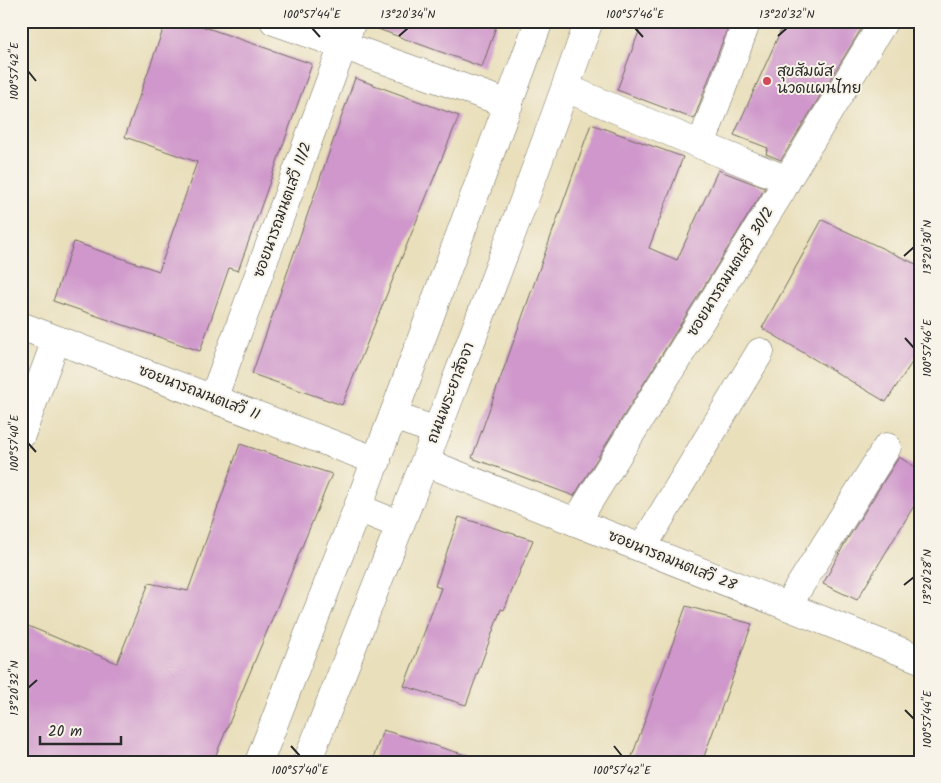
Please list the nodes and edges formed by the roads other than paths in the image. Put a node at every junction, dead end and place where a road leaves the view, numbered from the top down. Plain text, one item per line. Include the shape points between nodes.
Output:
1 (274, 21) edge
2 (539, 21) edge
3 (590, 21) edge
4 (747, 21) edge
5 (884, 21) edge
6 (347, 34) edge
7 (566, 88) junction
8 (508, 104) junction
9 (701, 145) junction
10 (786, 180) junction
11 (21, 326) edge
12 (56, 340) junction
13 (760, 352) dead end
14 (213, 399) junction
15 (393, 416) junction
16 (437, 430) junction
17 (21, 435) edge
18 (887, 447) dead end
19 (376, 460) junction
20 (425, 462) junction
21 (358, 508) junction
22 (576, 522) junction
23 (400, 525) junction
24 (642, 548) junction
25 (787, 606) junction
26 (920, 659) edge
27 (259, 762) edge
28 (307, 762) edge

1 - 6 street
2 - 8 street
3 - 7 street, ถนนพระยาสัจจา
4 - 9 street
5 - 10 street, ซอยนารถมนตเสวี 30/2
6 - 8 street
6 - 14 street, ซอยนารถมนตเสวี 11/2
7 - 9 street
7 - 16 street, ถนนพระยาสัจจา
8 - 15 street
9 - 10 street
10 - 22 street, ซอยนารถมนตเสวี 30/2
11 - 12 street, ซอยนารถมนตเสวี 11
12 - 14 street, ซอยนารถมนตเสวี 11
12 - 17 street
13 - 24 street
14 - 19 street, ซอยนารถมนตเสวี 11
15 - 16 street
15 - 19 street
16 - 20 street, ถนนพระยาสัจจา
18 - 25 street
19 - 21 street
20 - 22 street, ซอยนารถมนตเสวี 28
20 - 23 street, ถนนพระยาสัจจา
21 - 23 street
21 - 27 street
22 - 24 street, ซอยนารถมนตเสวี 28
23 - 28 street, ถนนพระยาสัจจา
24 - 25 street, ซอยนารถมนตเสวี 28
25 - 26 street, ซอยนารถมนตเสวี 28

